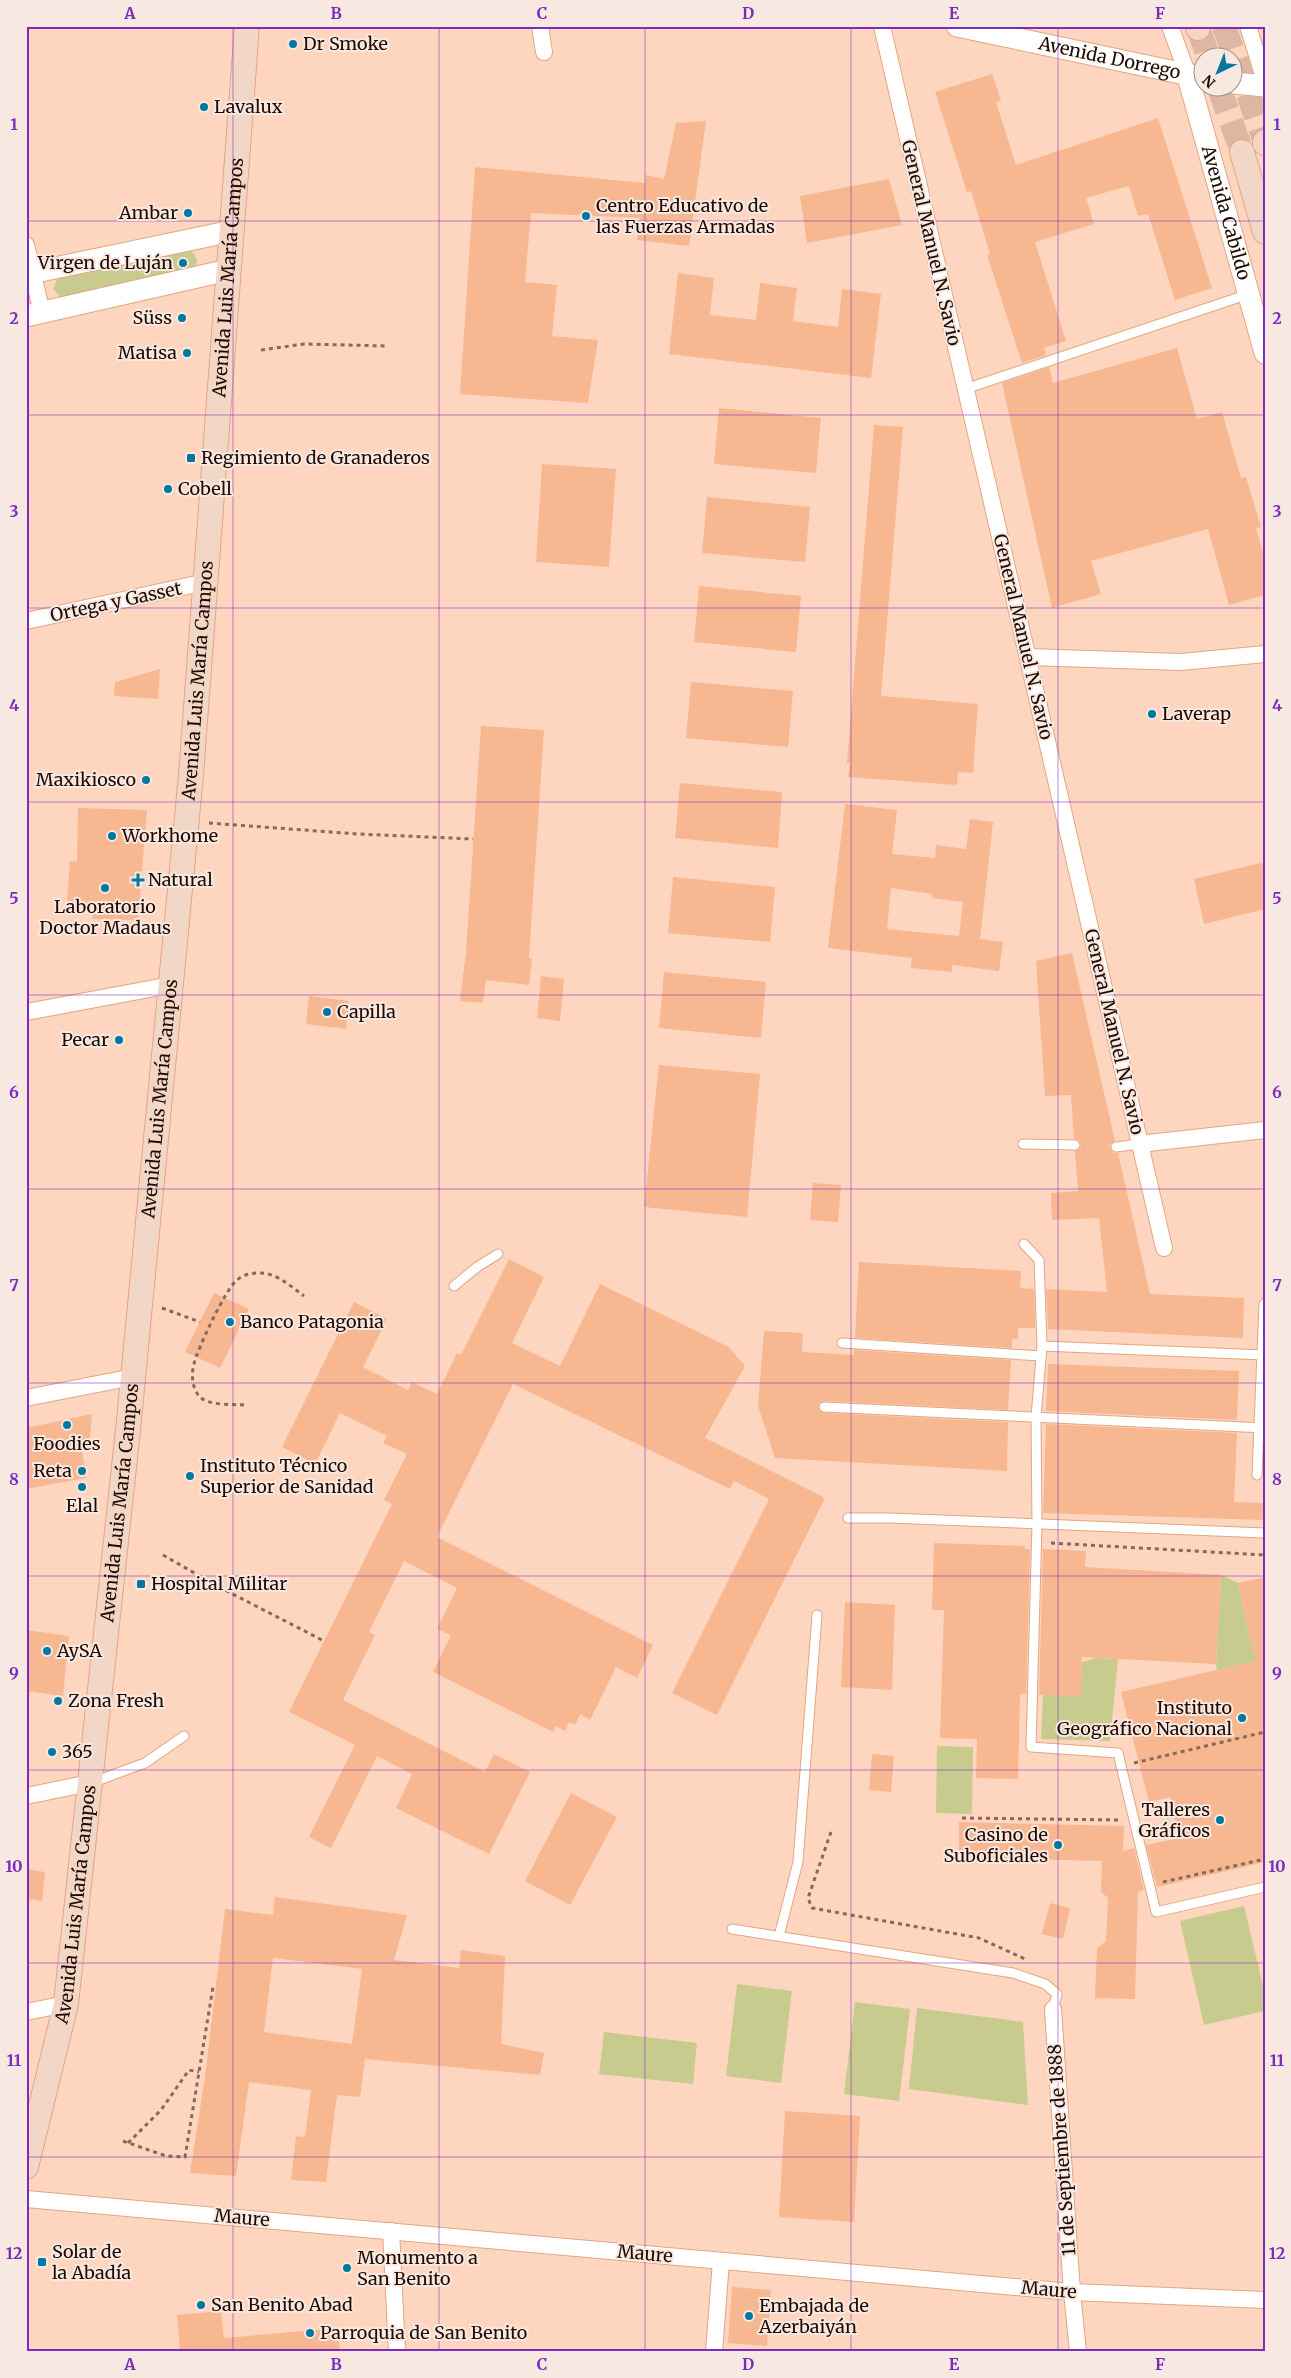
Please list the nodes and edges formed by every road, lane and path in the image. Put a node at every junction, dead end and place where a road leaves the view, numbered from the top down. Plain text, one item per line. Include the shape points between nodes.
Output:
1 (248, 26) edge
2 (540, 26) edge
3 (882, 26) edge
4 (957, 26) edge
5 (1170, 26) edge
6 (1248, 26) edge
7 (544, 52) dead end
8 (1194, 73) edge
9 (1194, 75) edge
10 (1265, 81) edge
11 (1244, 84) edge
12 (1265, 86) edge
13 (1201, 98) edge
14 (1242, 152) tunnel mouth
15 (232, 231) junction
16 (1265, 232) edge
17 (26, 244) edge
18 (228, 270) junction
19 (29, 273) edge
20 (1249, 294) junction
21 (34, 315) edge
22 (388, 346) dead end
23 (261, 350) dead end
24 (1265, 353) edge
25 (965, 389) junction
26 (206, 582) junction
27 (26, 621) edge
28 (1265, 654) edge
29 (1028, 657) junction
30 (186, 823) junction
31 (473, 839) dead end
32 (171, 985) junction
33 (26, 1012) edge
34 (1265, 1130) edge
35 (1023, 1144) dead end
36 (1139, 1144) junction
37 (1075, 1145) dead end
38 (1116, 1147) dead end
39 (1024, 1244) dead end
40 (1164, 1248) dead end
41 (498, 1254) dead end
42 (454, 1286) dead end
43 (304, 1296) dead end
44 (140, 1299) junction
45 (1264, 1304) edge
46 (200, 1322) dead end
47 (842, 1343) dead end
48 (1042, 1346) junction
49 (1264, 1355) edge
50 (1041, 1356) junction
51 (133, 1378) junction
52 (26, 1398) edge
53 (244, 1405) dead end
54 (824, 1407) dead end
55 (1036, 1417) junction
56 (1262, 1428) edge
57 (1257, 1475) dead end
58 (848, 1518) dead end
59 (1037, 1524) junction
60 (1265, 1533) edge
61 (1037, 1542) junction
62 (1265, 1555) edge
63 (163, 1556) dead end
64 (817, 1615) dead end
65 (324, 1641) dead end
66 (1265, 1732) edge
67 (184, 1736) dead end
68 (1121, 1766) junction
69 (90, 1783) junction
70 (26, 1796) edge
71 (962, 1818) dead end
72 (1134, 1820) junction
73 (831, 1832) dead end
74 (1265, 1858) edge
75 (1161, 1872) dead end
76 (1265, 1886) edge
77 (732, 1929) dead end
78 (779, 1936) junction
79 (1031, 1963) dead end
80 (213, 1987) dead end
81 (66, 2004) junction
82 (1053, 2009) joint
83 (26, 2012) edge
84 (199, 2072) junction
85 (123, 2141) dead end
86 (128, 2143) junction
87 (26, 2167) edge
88 (26, 2199) edge
89 (391, 2232) junction
90 (721, 2261) junction
91 (1072, 2292) junction
92 (1265, 2300) edge
93 (397, 2352) edge
94 (714, 2352) edge
95 (1078, 2352) edge

1 - 15 main road, Avenida Luis María Campos
2 - 7 street
3 - 25 street, General Manuel N. Savio
4 - 9 street, Avenida Dorrego
5 - 8 street
6 - 10 street
11 - 12 street
13 - 20 street, Avenida Cabildo
14 - 16 main road
15 - 18 main road, Avenida Luis María Campos
15 - 19 street
17 - 19 street
18 - 21 street
18 - 26 main road, Avenida Luis María Campos
19 - 21 street
20 - 24 street, Avenida Cabildo
20 - 25 lane
22 - 23 path via 304,344
25 - 29 street, General Manuel N. Savio
26 - 27 street, Ortega y Gasset
26 - 30 main road, Avenida Luis María Campos
28 - 29 street via 1181,662
29 - 36 street, General Manuel N. Savio
30 - 31 path
30 - 32 main road, Avenida Luis María Campos
32 - 33 street
32 - 44 main road, Avenida Luis María Campos
34 - 36 street
35 - 37 lane
36 - 38 lane
36 - 40 street, General Manuel N. Savio
39 - 48 lane via 1039,1260
41 - 42 lane
43 - 53 path via 275,1276 257,1273 236,1280 224,1297 196,1357 192,1375 194,1386 200,1397 208,1401
44 - 46 path
44 - 51 main road, Avenida Luis María Campos
45 - 49 lane
47 - 50 lane
48 - 49 lane
48 - 50 lane
49 - 56 lane
50 - 55 lane
51 - 52 street
51 - 69 main road, Avenida Luis María Campos
54 - 55 lane
55 - 56 lane
55 - 59 lane
56 - 57 lane
58 - 59 lane
59 - 60 lane
59 - 61 lane
61 - 62 path
61 - 68 lane via 1031,1747 1118,1753
63 - 65 path
64 - 78 lane via 798,1862
66 - 68 path
67 - 69 lane via 145,1763
68 - 72 lane
69 - 70 street
69 - 81 main road, Avenida Luis María Campos
71 - 72 path
72 - 76 lane via 1156,1912
73 - 79 path via 808,1898 812,1908 979,1938
74 - 75 path via 1164,1882
77 - 78 lane
78 - 82 lane via 1013,1973 1045,1984 1057,1994
80 - 84 path
81 - 83 street
81 - 87 main road, Avenida Luis María Campos
82 - 91 street, 11 de Septiembre de 1888
84 - 86 path via 189,2070 160,2110
84 - 86 path via 185,2157 166,2156
85 - 86 path
88 - 89 street, Maure
89 - 90 street, Maure
89 - 93 street
90 - 91 street, Maure
90 - 94 street
91 - 92 street, Maure
91 - 95 street, 11 de Septiembre de 1888

